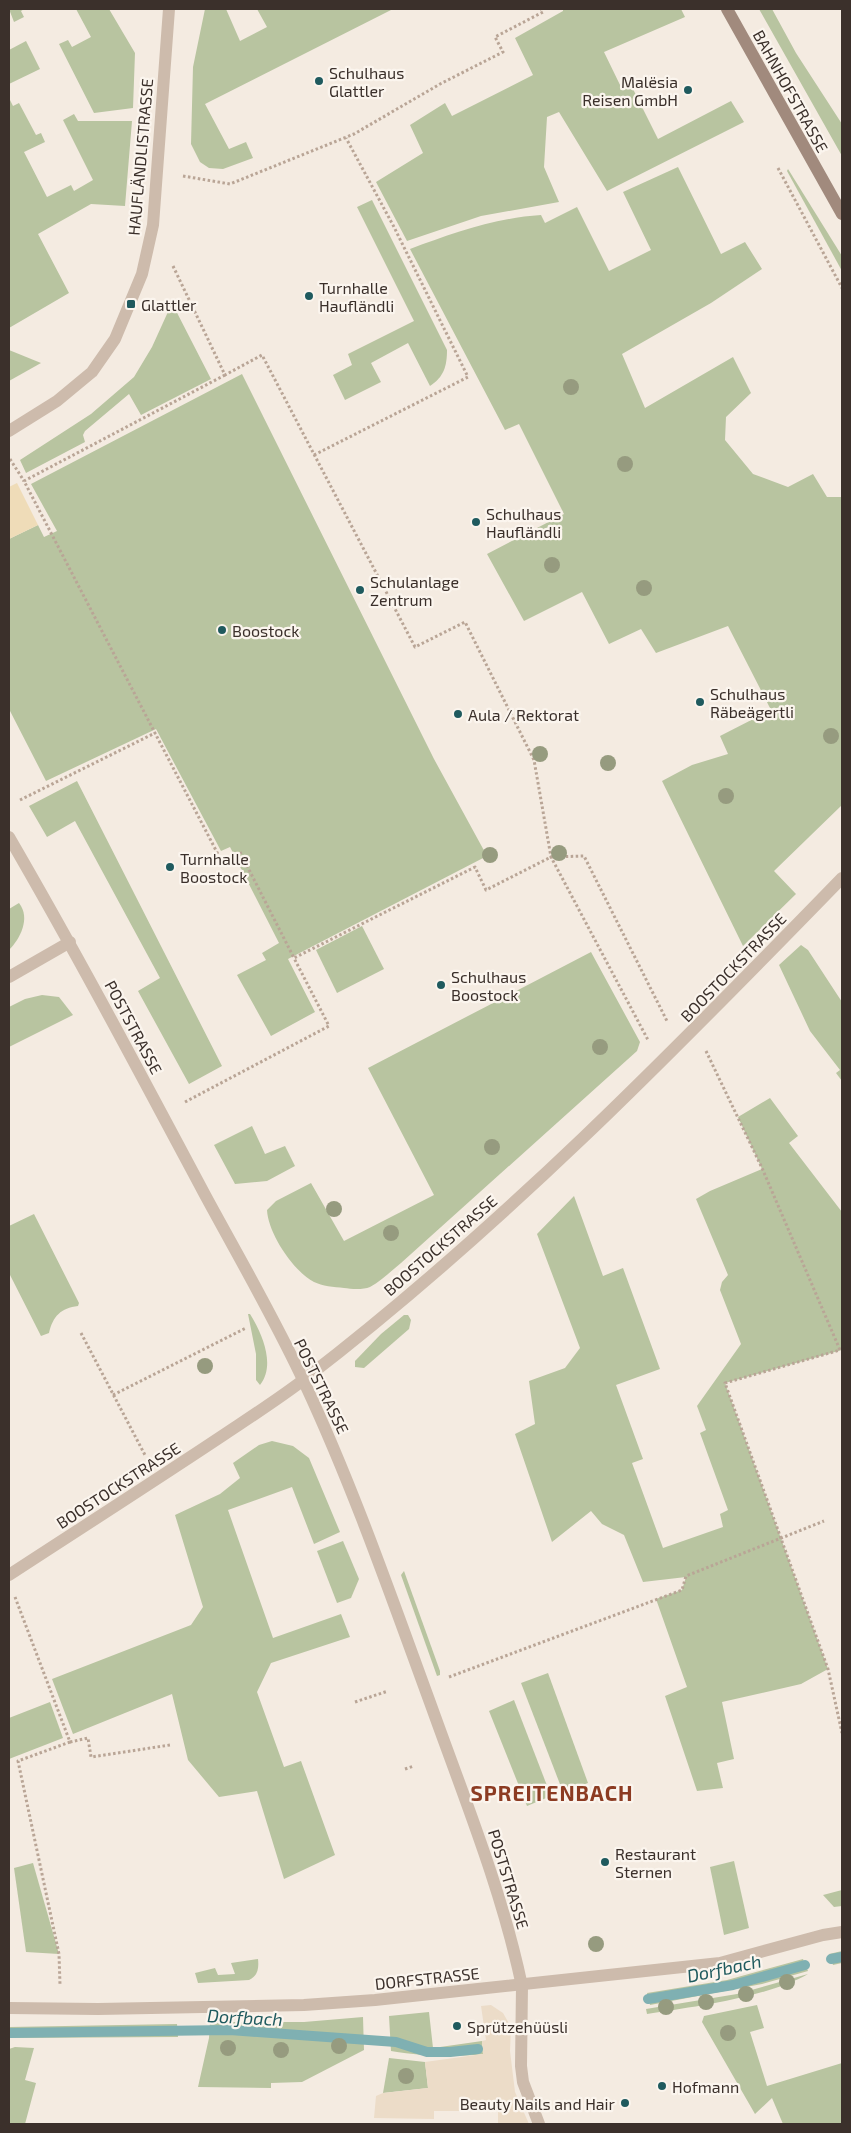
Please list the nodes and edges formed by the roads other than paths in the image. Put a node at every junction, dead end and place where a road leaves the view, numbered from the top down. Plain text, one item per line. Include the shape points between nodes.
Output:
1 (168, 9) edge
2 (727, 9) edge
3 (842, 214) edge
4 (9, 431) edge
5 (9, 837) edge
6 (842, 878) edge
7 (70, 942) junction
8 (9, 977) edge
9 (304, 1380) junction
10 (10, 1574) edge
11 (842, 1932) edge
12 (522, 1986) junction
13 (9, 2008) edge
14 (539, 2124) edge

1 - 4 street, HAUFLÄNDLISTRASSE via 153,224 142,274 116,339 92,372 57,401
2 - 3 street, BAHNHOFSTRASSE
5 - 7 street, POSTSTRASSE
6 - 9 street, BOOSTOCKSTRASSE via 695,1030 486,1228 420,1287
7 - 8 street
7 - 9 street, POSTSTRASSE
9 - 10 street, BOOSTOCKSTRASSE via 130,1498
9 - 12 street, POSTSTRASSE via 405,1629 474,1820 513,1945
11 - 12 street, DORFSTRASSE via 720,1963
12 - 13 street, DORFSTRASSE via 304,2005
12 - 14 street, POSTSTRASSE via 521,2066 523,2082

